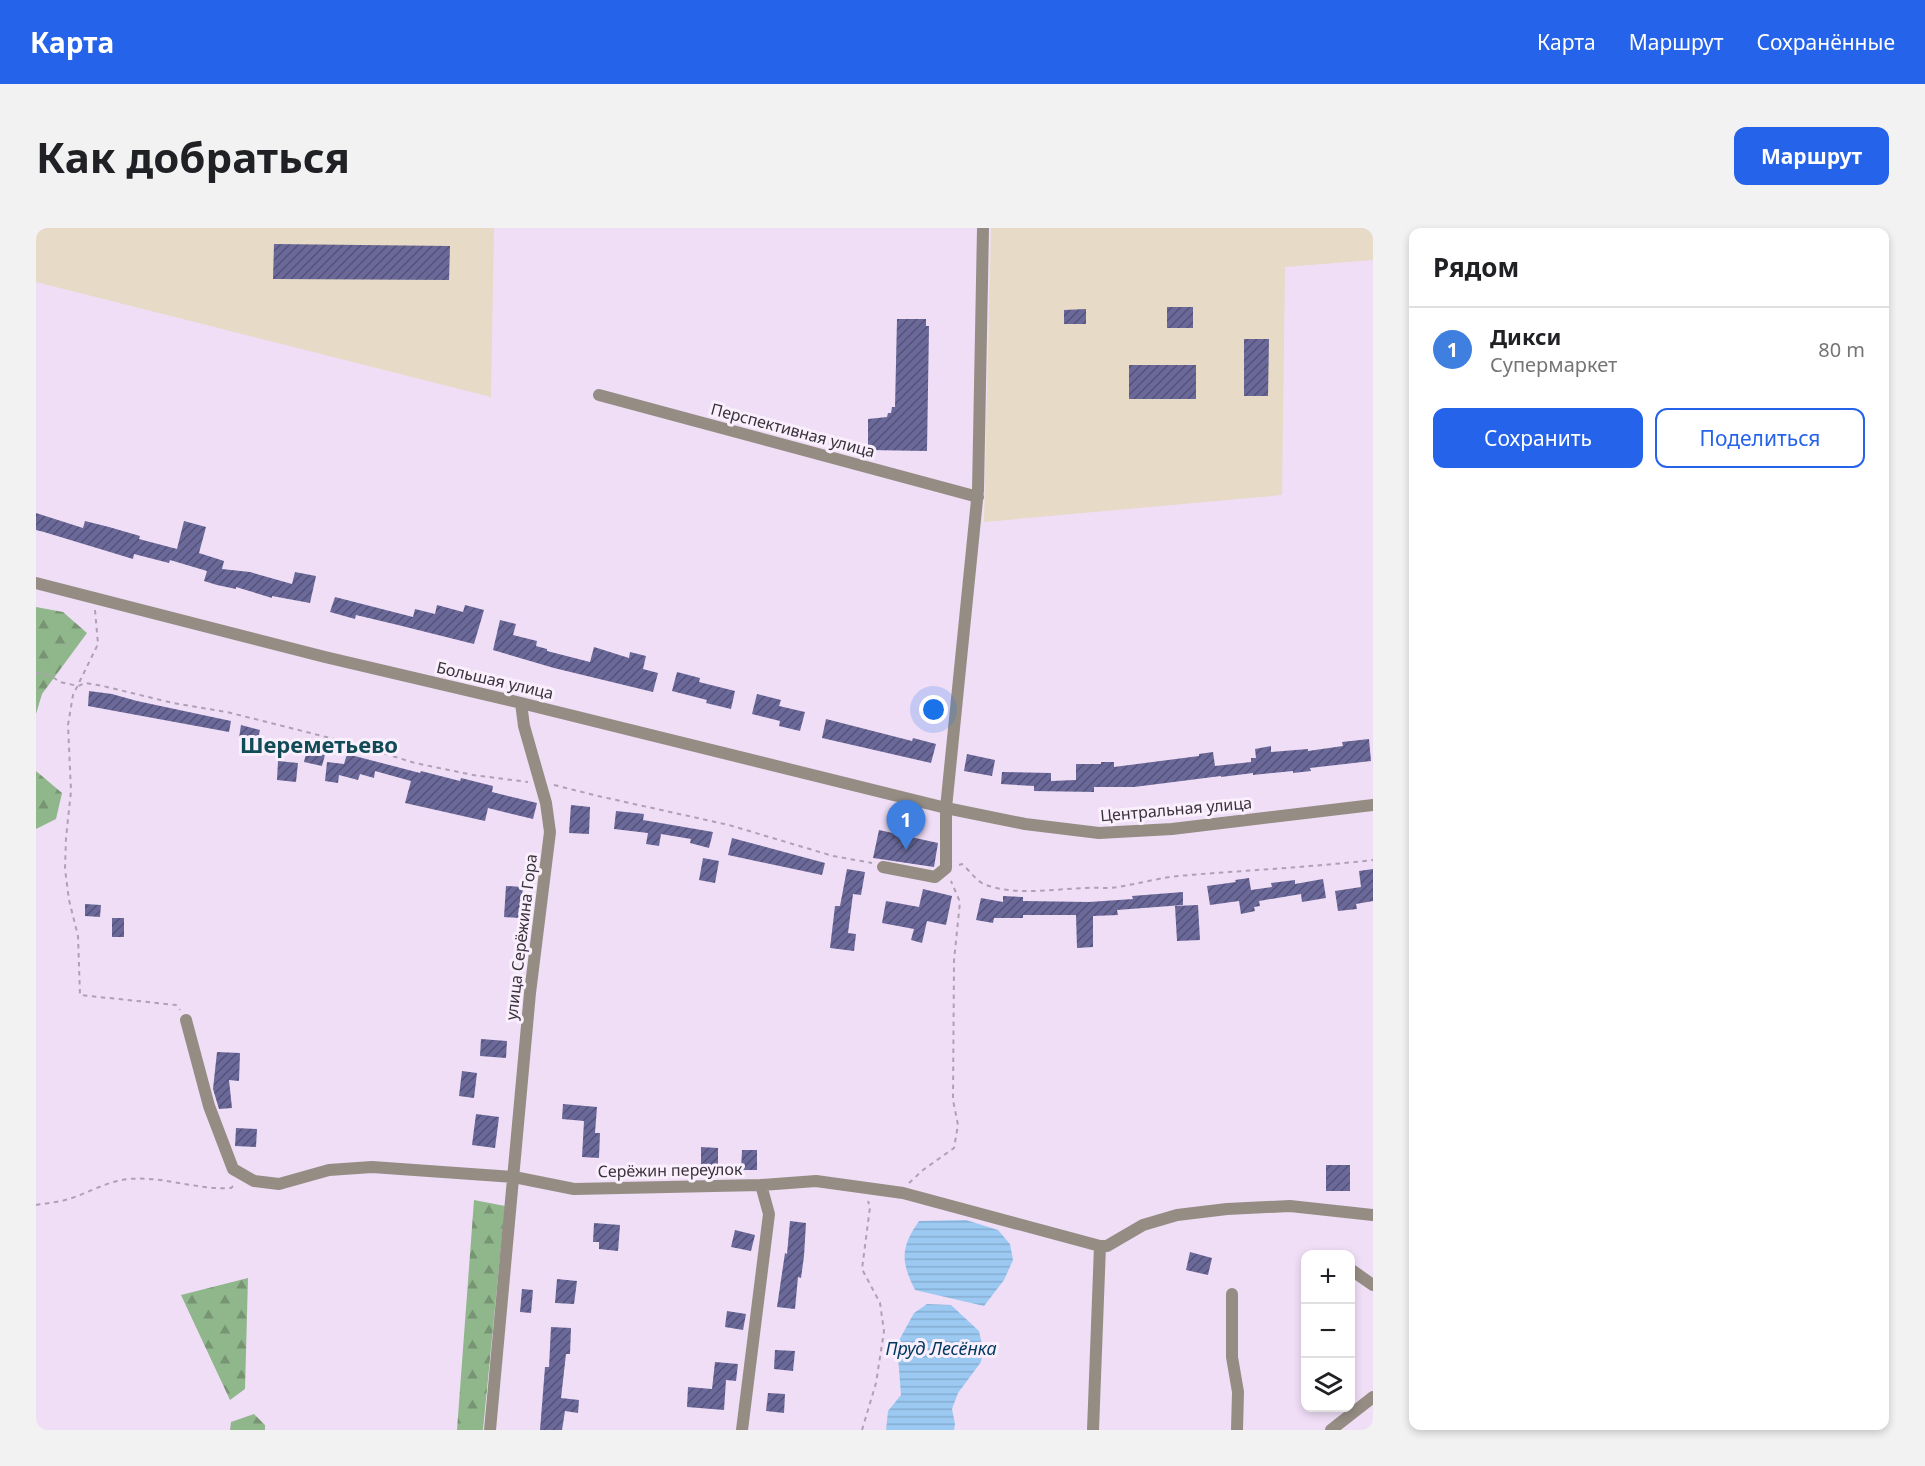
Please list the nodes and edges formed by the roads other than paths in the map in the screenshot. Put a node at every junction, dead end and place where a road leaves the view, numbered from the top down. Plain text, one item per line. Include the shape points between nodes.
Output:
1 (983, 228) edge
2 (599, 395) dead end
3 (978, 496) junction
4 (36, 583) edge
5 (521, 703) junction
6 (1373, 805) edge
7 (946, 808) junction
8 (883, 867) road end
9 (186, 1020) road end
10 (514, 1177) junction
11 (760, 1185) junction
12 (1373, 1215) edge
13 (1100, 1246) junction
14 (1355, 1272) edge
15 (1373, 1285) edge
16 (1232, 1294) dead end
17 (1373, 1397) edge
18 (490, 1430) edge
19 (742, 1430) edge
20 (1093, 1430) edge
21 (1237, 1430) edge
22 (1331, 1430) edge

1 - 3 street
2 - 3 street, Перспективная улица
3 - 7 street
4 - 5 street, Большая улица
5 - 7 street, Большая улица
5 - 10 street, улица Серёжина Гора via 550,832 530,993
6 - 7 street, Центральная улица via 1172,829 1099,833 1025,824
7 - 8 street via 946,868 935,877
9 - 10 street via 209,1106 233,1169 254,1181 279,1184 329,1170 372,1167
10 - 11 street, Серёжин переулок via 574,1189
10 - 18 street, улица Серёжина Гора
11 - 13 street via 816,1181 903,1193
11 - 19 street, Серёжин переулок via 769,1214
12 - 13 street via 1290,1206 1227,1209 1177,1215 1143,1225 1107,1246
13 - 20 street
14 - 15 street
16 - 21 street
17 - 22 street

